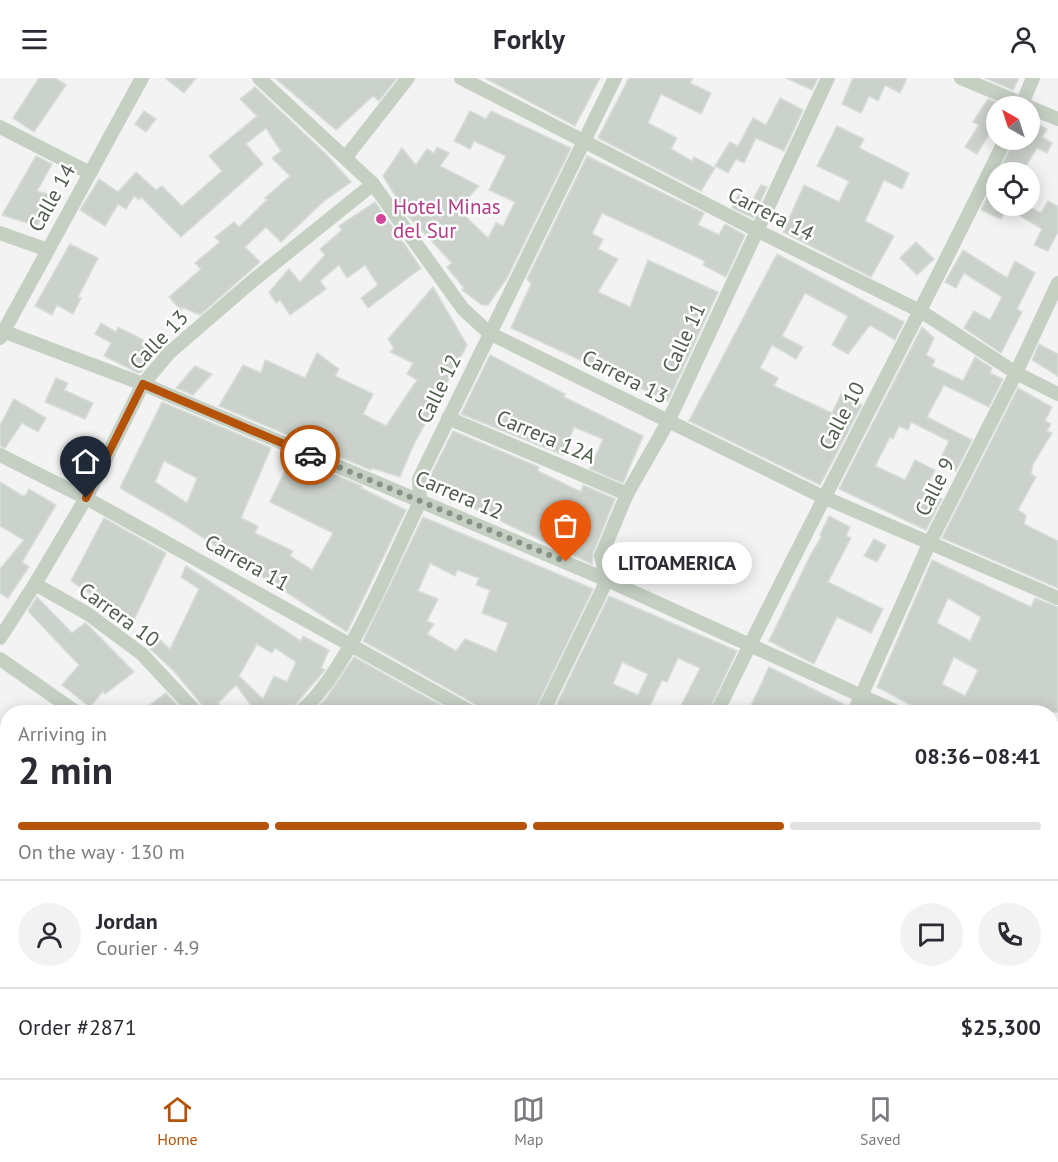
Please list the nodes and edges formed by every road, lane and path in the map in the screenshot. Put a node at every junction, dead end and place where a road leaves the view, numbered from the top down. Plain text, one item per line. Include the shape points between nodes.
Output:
1 (142, 78) edge
2 (259, 78) edge
3 (408, 78) edge
4 (461, 78) edge
5 (615, 78) edge
6 (828, 78) edge
7 (961, 78) edge
8 (1033, 78) edge
9 (1002, 96) edge
10 (1028, 96) edge
11 (1040, 112) edge
12 (1058, 119) edge
13 (0, 127) edge
14 (583, 140) junction
15 (1000, 150) edge
16 (346, 157) junction
17 (90, 173) junction
18 (373, 184) junction
19 (758, 231) junction
20 (0, 233) edge
21 (48, 250) junction
22 (1058, 283) edge
23 (922, 312) junction
24 (1, 333) edge
25 (489, 333) junction
26 (1016, 373) junction
27 (143, 384) junction
28 (1058, 394) edge
29 (448, 418) junction
30 (668, 422) junction
31 (0, 455) edge
32 (627, 494) junction
33 (823, 497) junction
34 (86, 498) junction
35 (420, 502) junction
36 (929, 544) junction
37 (607, 580) junction
38 (36, 584) junction
39 (1058, 598) edge
40 (0, 638) edge
41 (351, 644) junction
42 (750, 645) junction
43 (0, 659) edge
44 (863, 696) junction
45 (66, 705) edge
46 (189, 705) edge
47 (309, 705) edge
48 (459, 705) edge
49 (546, 705) edge
50 (720, 705) edge
51 (858, 705) edge
52 (882, 705) edge

1 - 17 street, Calle 14
2 - 16 street, Carrera 13
3 - 16 street
4 - 14 street, Carrera 14
5 - 14 street, Calle 12
6 - 19 street, Calle 11
7 - 9 street
8 - 10 street
11 - 12 street
13 - 17 street
14 - 19 street, Carrera 14
14 - 25 street, Calle 12
15 - 23 street, Calle 10
16 - 18 street, Carrera 13
17 - 21 street, Calle 14
18 - 25 street, Carrera 13 via 463,309
18 - 27 street, Calle 13 via 178,345
19 - 23 street, Carrera 14
19 - 30 street, Calle 11
20 - 21 street
21 - 24 street, Calle 14
22 - 26 street, Calle 9
23 - 26 street, Carrera 14
23 - 33 street, Calle 10
24 - 27 street, Carrera 12
25 - 29 street, Calle 12
25 - 30 street, Carrera 13
26 - 28 street, Carrera 14
26 - 36 street, Calle 9
27 - 34 street, Calle 13
27 - 35 street, Carrera 12
29 - 32 street, Carrera 12A
29 - 35 street, Calle 12 via 419,479
30 - 32 street, Calle 11
30 - 33 street, Carrera 13
31 - 34 street, Carrera 11
32 - 37 street, Calle 11 via 602,556
33 - 36 street, Carrera 13
33 - 42 street, Calle 10
34 - 38 street, Calle 13
34 - 41 street, Carrera 11
35 - 37 street, Carrera 12
35 - 41 street, Calle 12
36 - 39 street, Carrera 13
36 - 44 street, Calle 9
37 - 42 street, Carrera 12
37 - 49 street
38 - 40 street, Calle 13
38 - 46 street, Carrera 10 via 88,614 142,654
41 - 47 street, Calle 12 via 317,699
41 - 48 street, Carrera 11
42 - 44 street, Carrera 12
42 - 50 street, Calle 10
43 - 45 street
44 - 51 street, Calle 9
44 - 52 street, Carrera 12

